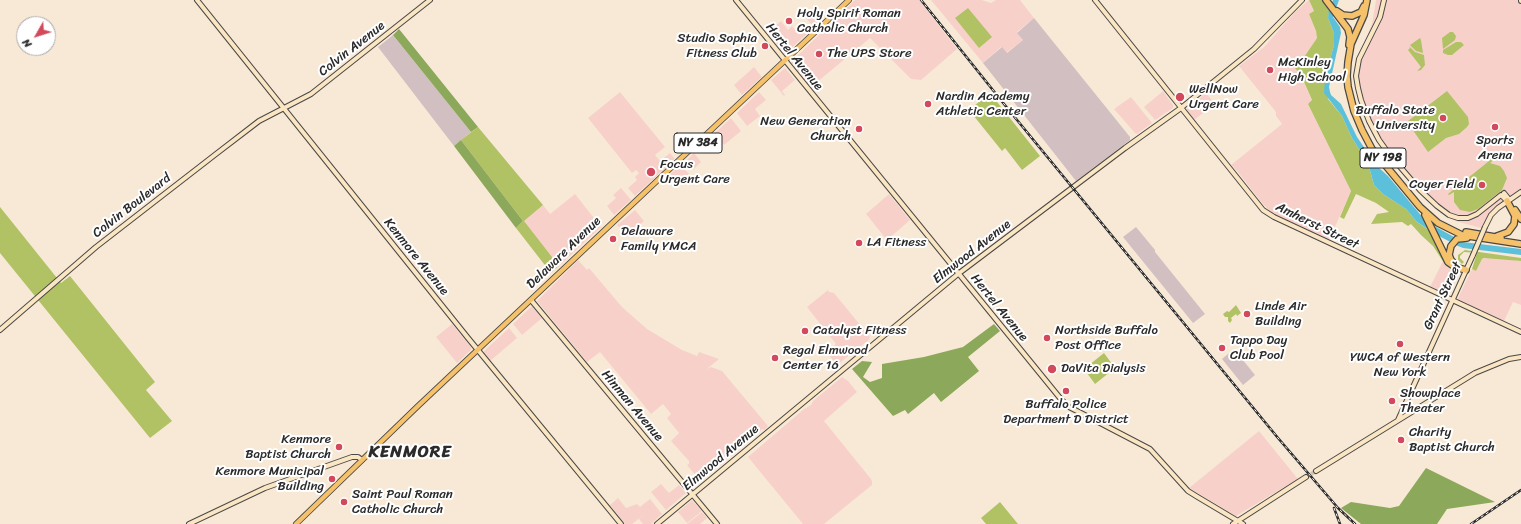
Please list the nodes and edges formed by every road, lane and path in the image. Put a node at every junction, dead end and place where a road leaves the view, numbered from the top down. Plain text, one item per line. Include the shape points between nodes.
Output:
1 (197, 0) edge
2 (430, 0) edge
3 (736, 0) edge
4 (849, 0) edge
5 (1095, 0) edge
6 (1302, 0) edge
7 (1367, 0) edge
8 (1371, 0) edge
9 (1384, 0) edge
10 (1328, 1) edge
11 (1338, 13) junction
12 (1349, 55) junction
13 (785, 61) junction
14 (284, 108) junction
15 (1181, 108) junction
16 (1521, 192) edge
17 (1507, 201) junction
18 (1420, 207) junction
19 (1521, 219) edge
20 (1494, 237) junction
21 (1474, 238) junction
22 (1521, 240) edge
23 (1521, 244) edge
24 (1466, 270) junction
25 (958, 274) junction
26 (531, 300) junction
27 (1452, 300) junction
28 (0, 330) edge
29 (1521, 332) edge
30 (478, 350) junction
31 (1521, 357) edge
32 (1398, 420) junction
33 (362, 460) junction
34 (1316, 471) tunnel mouth
35 (1306, 477) tunnel mouth
36 (693, 495) junction
37 (1237, 521) junction
38 (189, 524) edge
39 (296, 524) edge
40 (621, 524) edge
41 (658, 524) edge
42 (717, 524) edge
43 (1232, 524) edge
44 (1243, 524) edge

1 - 14 street, Kenmore Avenue
2 - 14 street, Colvin Avenue via 311,94
3 - 13 street, Hertel Avenue
4 - 13 main road, Delaware Avenue / NY 384
5 - 15 street, Amherst Street
6 - 15 street, Elmwood Avenue via 1254,49
7 - 11 highway via 1357,14 1345,16
7 - 12 highway, NY 198
8 - 20 highway, NY 198 via 1354,47 1350,71 1355,103 1368,135 1388,165 1431,214 1455,229
9 - 17 street via 1380,17 1359,59 1356,76 1369,121 1379,140 1420,190 1449,215 1470,218 1503,194
10 - 11 highway
11 - 12 highway via 1349,33
12 - 18 highway, NY 198 via 1348,87 1362,130 1378,157
13 - 25 street, Hertel Avenue
13 - 26 main road, Delaware Avenue / NY 384
14 - 28 street, Colvin Boulevard via 259,121 125,224
14 - 30 street, Kenmore Avenue
15 - 25 street, Elmwood Avenue
15 - 27 street, Amherst Street via 1263,210
16 - 17 street, Grant Street
17 - 19 highway
17 - 20 highway via 1515,216 1514,226 1505,234
17 - 24 street, Grant Street, bridge via 1494,212 1485,227
18 - 21 highway, NY 198 via 1438,224
18 - 24 highway via 1430,222 1448,262
20 - 22 highway, NY 198
21 - 23 highway, NY 198
21 - 24 highway via 1460,238 1452,244 1449,253 1451,260
24 - 27 street, Grant Street
25 - 36 street, Elmwood Avenue
25 - 37 street, Hertel Avenue via 1064,403 1150,449 1188,491
26 - 30 main road, Delaware Avenue / NY 384
26 - 36 street, Hinman Avenue
27 - 29 street, Amherst Street
27 - 32 street, Grant Street
30 - 33 main road, Delaware Avenue / NY 384
30 - 40 street, Kenmore Avenue
31 - 32 street via 1509,359 1475,373
32 - 34 street
33 - 38 street via 358,457 352,458 264,488
33 - 39 main road, Delaware Avenue / NY 384
35 - 37 street
36 - 41 street, Elmwood Avenue
36 - 42 street, Hinman Avenue
37 - 43 street
37 - 44 street, Hertel Avenue

